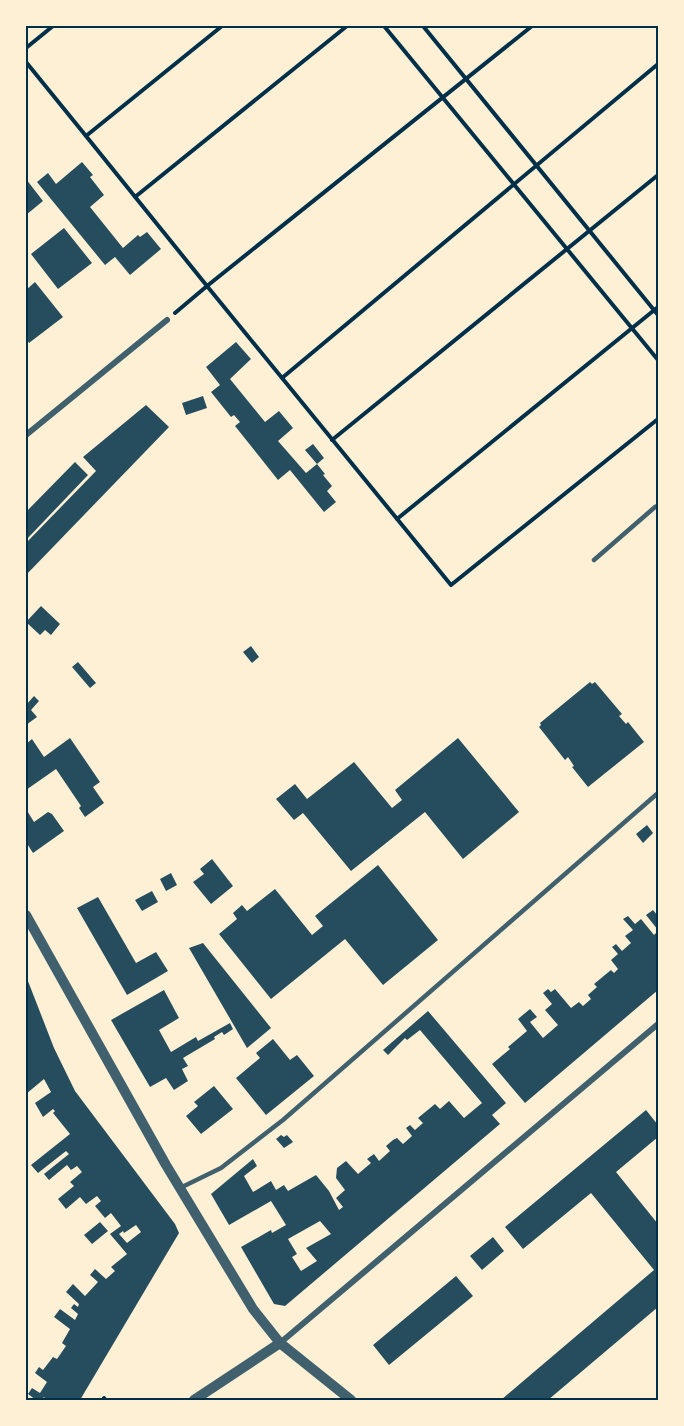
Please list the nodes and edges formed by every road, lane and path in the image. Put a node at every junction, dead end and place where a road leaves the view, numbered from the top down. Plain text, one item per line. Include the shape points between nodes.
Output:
1 (53, 26) edge
2 (222, 26) edge
3 (347, 26) edge
4 (384, 26) edge
5 (423, 26) edge
6 (532, 26) edge
7 (26, 48) edge
8 (26, 62) edge
9 (658, 64) edge
10 (466, 78) junction
11 (443, 97) junction
12 (86, 136) junction
13 (537, 165) junction
14 (658, 175) edge
15 (514, 184) junction
16 (135, 197) junction
17 (590, 231) junction
18 (568, 249) junction
19 (207, 286) junction
20 (656, 309) edge
21 (658, 315) edge
22 (167, 320) joint
23 (632, 328) junction
24 (658, 360) edge
25 (282, 378) junction
26 (658, 419) edge
27 (26, 435) edge
28 (332, 440) junction
29 (658, 506) edge
30 (397, 519) junction
31 (594, 560) dead end
32 (658, 793) edge
33 (26, 915) edge
34 (658, 1024) edge
35 (180, 1188) junction
36 (280, 1342) junction
37 (194, 1401) edge
38 (351, 1401) edge

1 - 7 path
2 - 12 path
3 - 16 path
4 - 11 path
5 - 10 path
6 - 10 path
8 - 12 path
9 - 13 path
10 - 11 path
10 - 13 path
11 - 15 path
11 - 19 path
12 - 16 path
13 - 15 path
13 - 17 path
14 - 17 path
15 - 18 path
15 - 25 path
16 - 19 path
17 - 18 path
17 - 20 path
18 - 23 path
18 - 28 path
19 - 22 path
19 - 25 path
20 - 21 path
20 - 23 path
22 - 27 street
23 - 24 path
23 - 30 path
25 - 28 path
26 - 30 path via 451,585
28 - 30 path
29 - 31 lane
32 - 35 lane via 283,1120 221,1168
33 - 35 street
34 - 36 street
35 - 36 street via 253,1310
36 - 37 street
36 - 38 street

